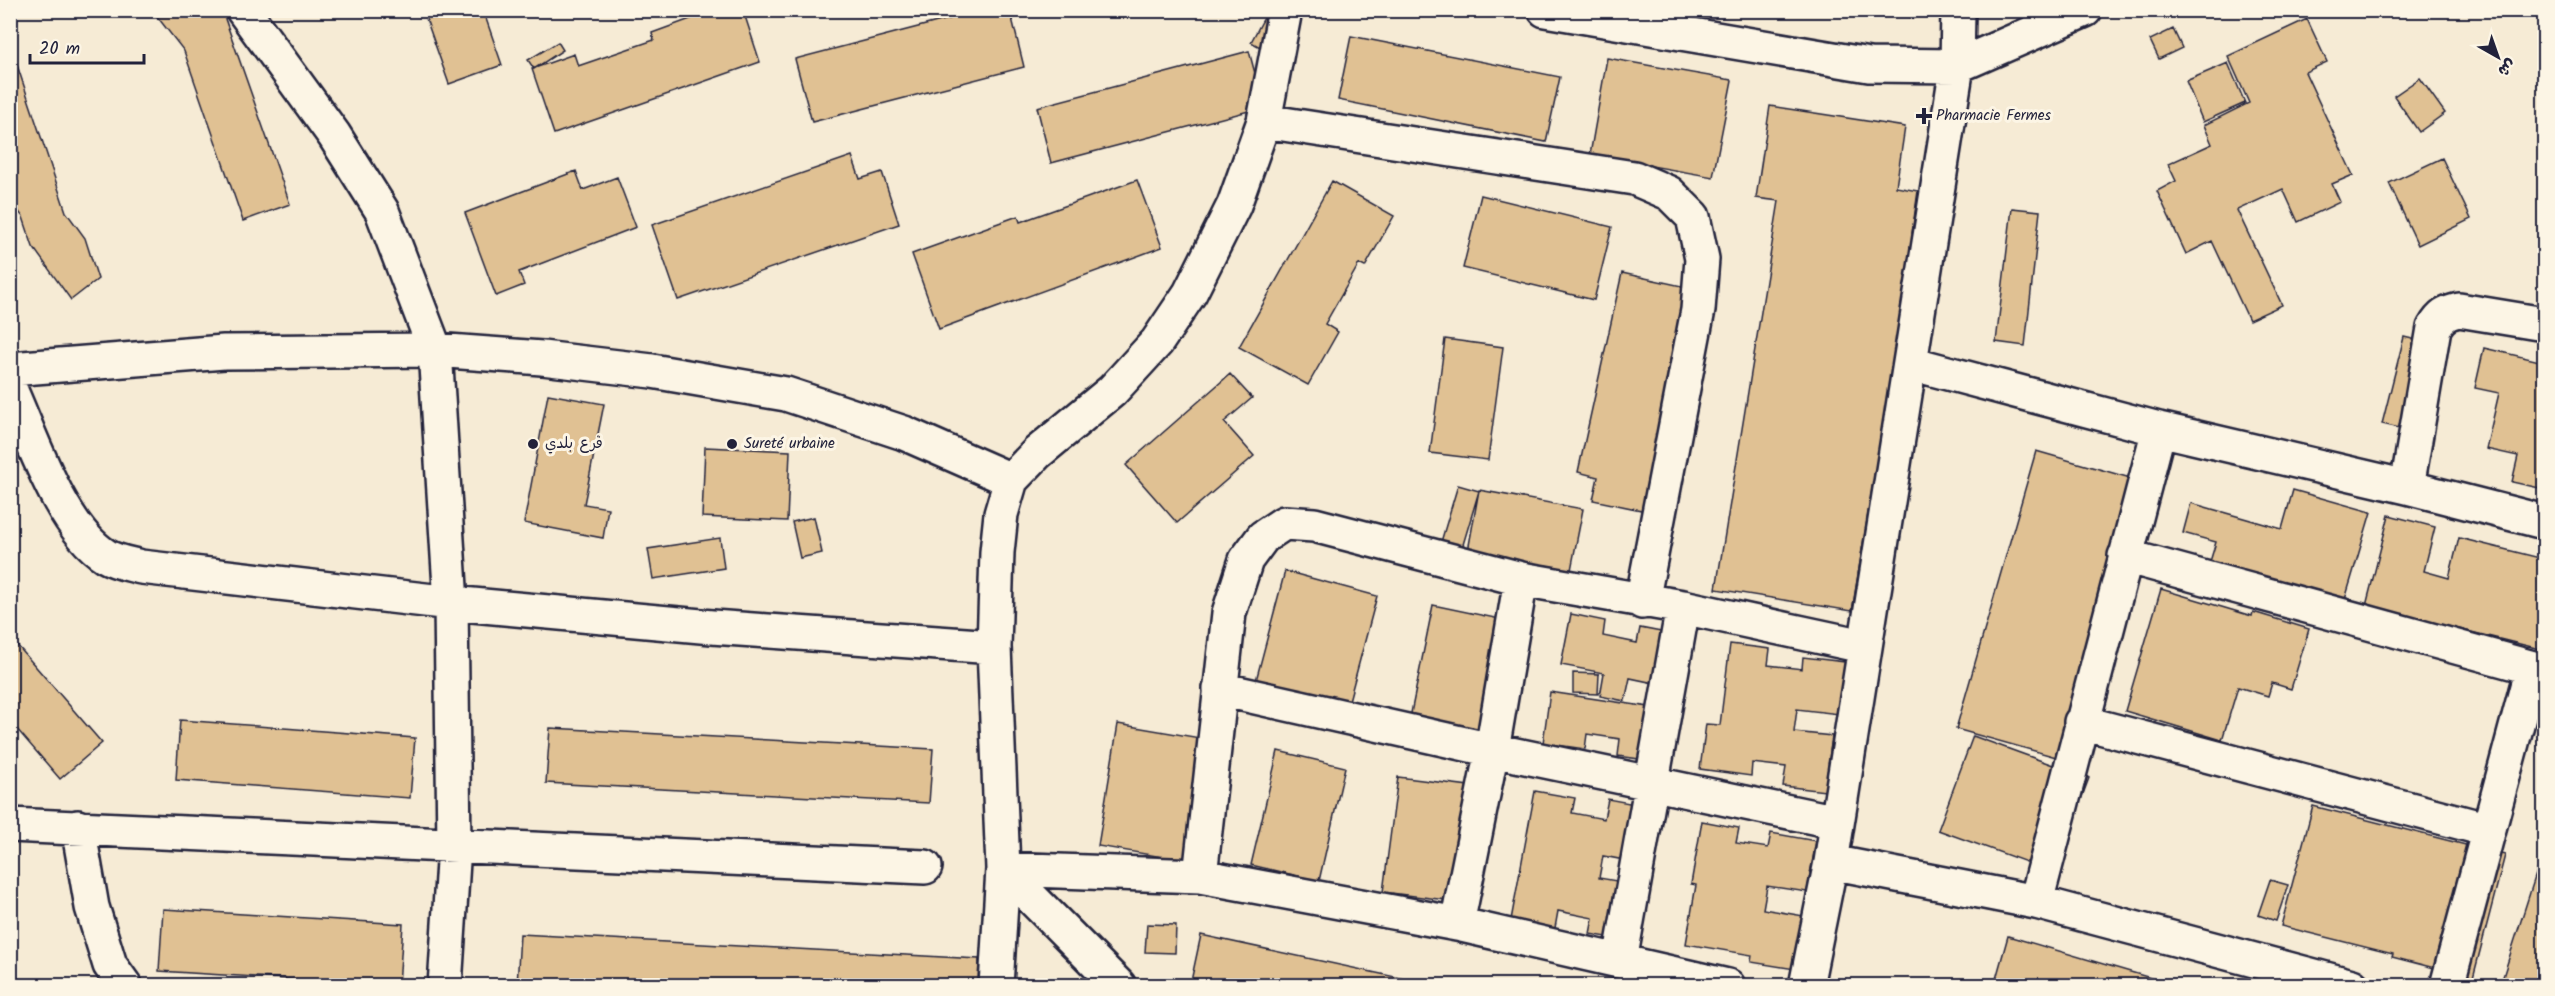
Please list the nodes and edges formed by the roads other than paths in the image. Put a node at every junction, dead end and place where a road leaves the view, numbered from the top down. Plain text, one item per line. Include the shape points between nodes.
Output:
1 (243, 10) edge
2 (1286, 10) edge
3 (1545, 10) edge
4 (1958, 10) edge
5 (2085, 10) edge
6 (1957, 66) junction
7 (1264, 121) junction
8 (2544, 324) edge
9 (435, 350) junction
10 (1910, 363) junction
11 (10, 369) edge
12 (10, 390) edge
13 (2159, 429) junction
14 (1011, 480) junction
15 (2407, 487) junction
16 (2544, 522) edge
17 (2125, 556) junction
18 (1521, 579) junction
19 (1642, 602) junction
20 (451, 603) junction
21 (1683, 607) junction
22 (994, 646) junction
23 (1863, 646) junction
24 (2538, 669) edge
25 (1220, 688) junction
26 (2081, 722) junction
27 (1492, 750) junction
28 (1652, 783) junction
29 (1837, 822) junction
30 (10, 825) edge
31 (78, 827) junction
32 (2489, 830) junction
33 (454, 846) junction
34 (1831, 862) junction
35 (925, 867) dead end
36 (1003, 869) junction
37 (1200, 876) junction
38 (2036, 902) junction
39 (1457, 924) junction
40 (1620, 961) junction
41 (125, 986) edge
42 (445, 986) edge
43 (996, 986) edge
44 (1119, 986) edge
45 (1728, 986) edge
46 (1806, 986) edge
47 (2352, 986) edge
48 (2447, 986) edge

1 - 9 street via 334,135 382,211
2 - 7 street
3 - 6 street via 1869,65
4 - 6 street
5 - 6 street
6 - 10 street
7 - 14 street via 1234,205 1190,293 1157,342 1112,391 1037,453
7 - 19 street via 1634,178 1669,192 1693,217 1702,259 1698,310
8 - 15 street via 2460,309 2439,318 2434,328
9 - 11 street via 224,352
9 - 14 street via 652,371 786,394 904,433
9 - 20 street
10 - 13 street
10 - 23 street
12 - 20 street via 58,498 88,542 108,557 141,567
13 - 15 street
13 - 17 street
14 - 22 street via 1001,514 997,552
15 - 16 street
17 - 24 street
17 - 26 street
18 - 19 street
18 - 25 street via 1314,525 1284,523 1263,537 1246,560 1229,613
18 - 27 street
19 - 21 street
20 - 22 street via 712,627
20 - 33 street
21 - 23 street
21 - 28 street
22 - 36 street
23 - 29 street
24 - 32 street
25 - 27 street
25 - 37 street
26 - 32 street
26 - 38 street
27 - 28 street
27 - 39 street
28 - 29 street
28 - 40 street
29 - 34 street
30 - 31 street
31 - 33 street
31 - 41 street via 95,916 110,965
32 - 48 street
33 - 35 street
33 - 42 street
34 - 38 street
34 - 46 street
36 - 37 street
36 - 43 street
36 - 44 street
37 - 39 street
38 - 47 street
39 - 40 street
40 - 45 street

